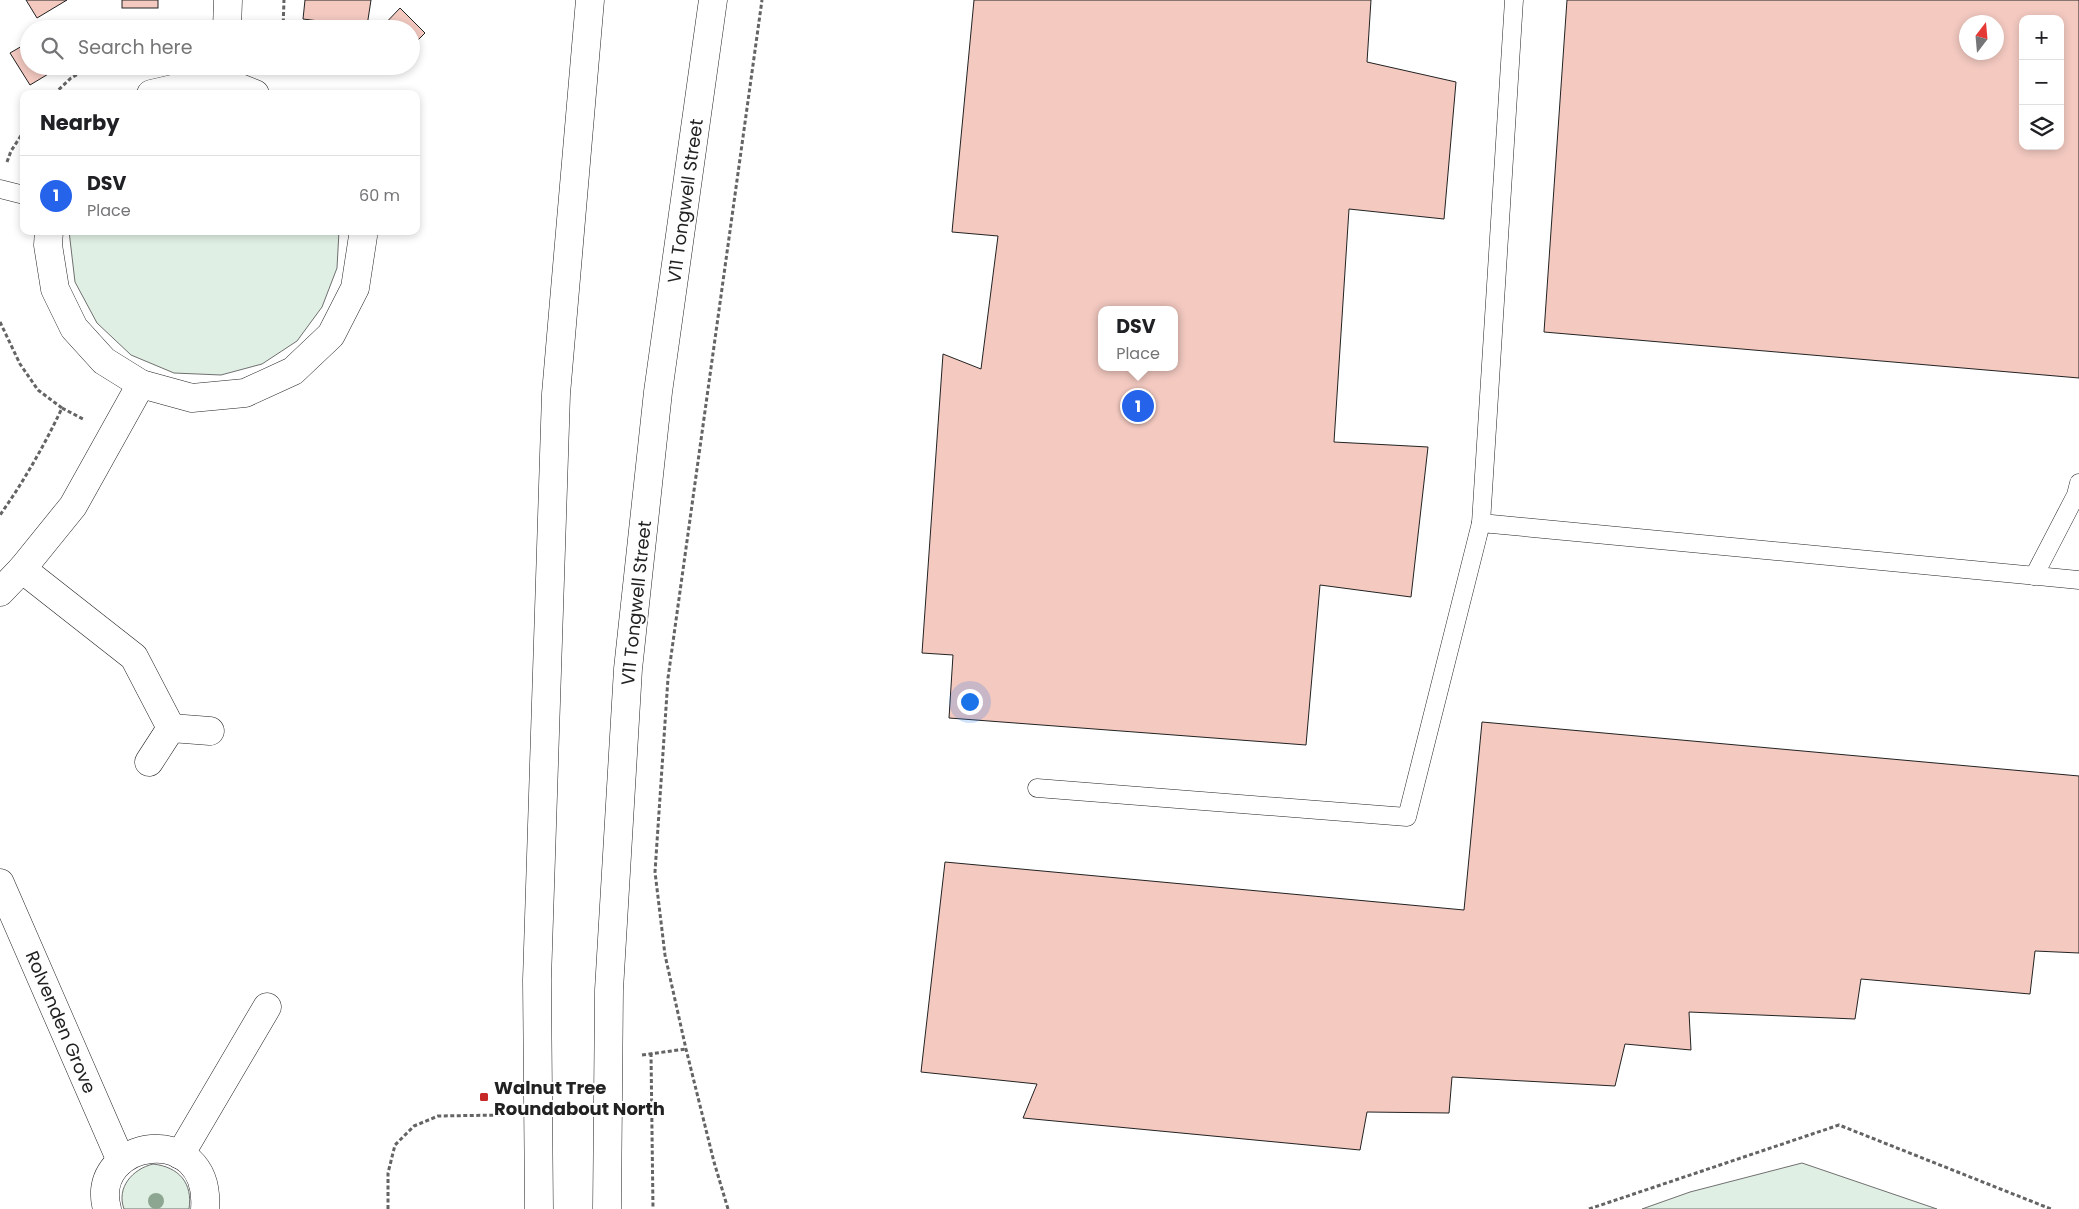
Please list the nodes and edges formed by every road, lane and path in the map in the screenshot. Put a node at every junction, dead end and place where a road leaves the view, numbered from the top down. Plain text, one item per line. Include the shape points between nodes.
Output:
1 (228, 0) edge
2 (284, 0) edge
3 (590, 0) edge
4 (713, 0) edge
5 (762, 0) edge
6 (1514, 0) edge
7 (228, 20) edge
8 (283, 20) edge
9 (76, 75) edge
10 (239, 82) edge
11 (58, 90) edge
12 (168, 90) edge
13 (20, 137) edge
14 (6, 166) dead end
15 (0, 189) edge
16 (20, 193) edge
17 (49, 235) edge
18 (363, 235) edge
19 (0, 322) edge
20 (141, 384) junction
21 (2079, 482) edge
22 (0, 516) edge
23 (1481, 523) junction
24 (22, 569) junction
25 (2034, 576) junction
26 (2079, 580) edge
27 (0, 592) edge
28 (171, 728) junction
29 (210, 731) dead end
30 (149, 762) dead end
31 (1037, 788) dead end
32 (0, 883) edge
33 (267, 1007) dead end
34 (686, 1049) junction
35 (651, 1053) junction
36 (608, 1062) junction
37 (538, 1114) junction
38 (180, 1155) junction
39 (121, 1161) junction
40 (107, 1209) edge
41 (205, 1209) edge
42 (388, 1209) edge
43 (539, 1209) edge
44 (607, 1209) edge
45 (653, 1209) edge
46 (728, 1209) edge
47 (1589, 1209) edge
48 (2050, 1209) edge

1 - 7 main road
2 - 8 path
3 - 37 main road via 556,394 537,980
4 - 36 main road, V11 Tongwell Street via 658,392 628,669 609,990
5 - 34 path via 668,678 655,872 665,955
6 - 23 lane
9 - 11 path
10 - 12 main road via 194,84
13 - 14 path
15 - 16 lane
17 - 20 main road via 55,288 74,328 104,361
18 - 20 main road via 355,288 331,335 293,372 245,393 192,398
19 - 22 path via 20,364 38,390 62,408 22,485
20 - 24 main road via 72,506
21 - 25 lane via 2076,496
23 - 25 lane
23 - 31 lane via 1407,817
24 - 27 main road
24 - 28 main road via 134,657
25 - 26 lane
28 - 29 main road
28 - 30 main road
32 - 39 main road, Rolvenden Grove
33 - 38 main road
34 - 35 path
34 - 46 path
35 - 36 path
35 - 45 path
36 - 44 main road, V11 Tongwell Street
37 - 42 path via 438,1116 414,1126 394,1145 388,1173
37 - 43 main road
38 - 39 main road via 166,1148 150,1148 134,1152
38 - 41 main road via 193,1164 202,1178 206,1193
39 - 40 main road via 106,1188
47 - 48 path via 1839,1125

